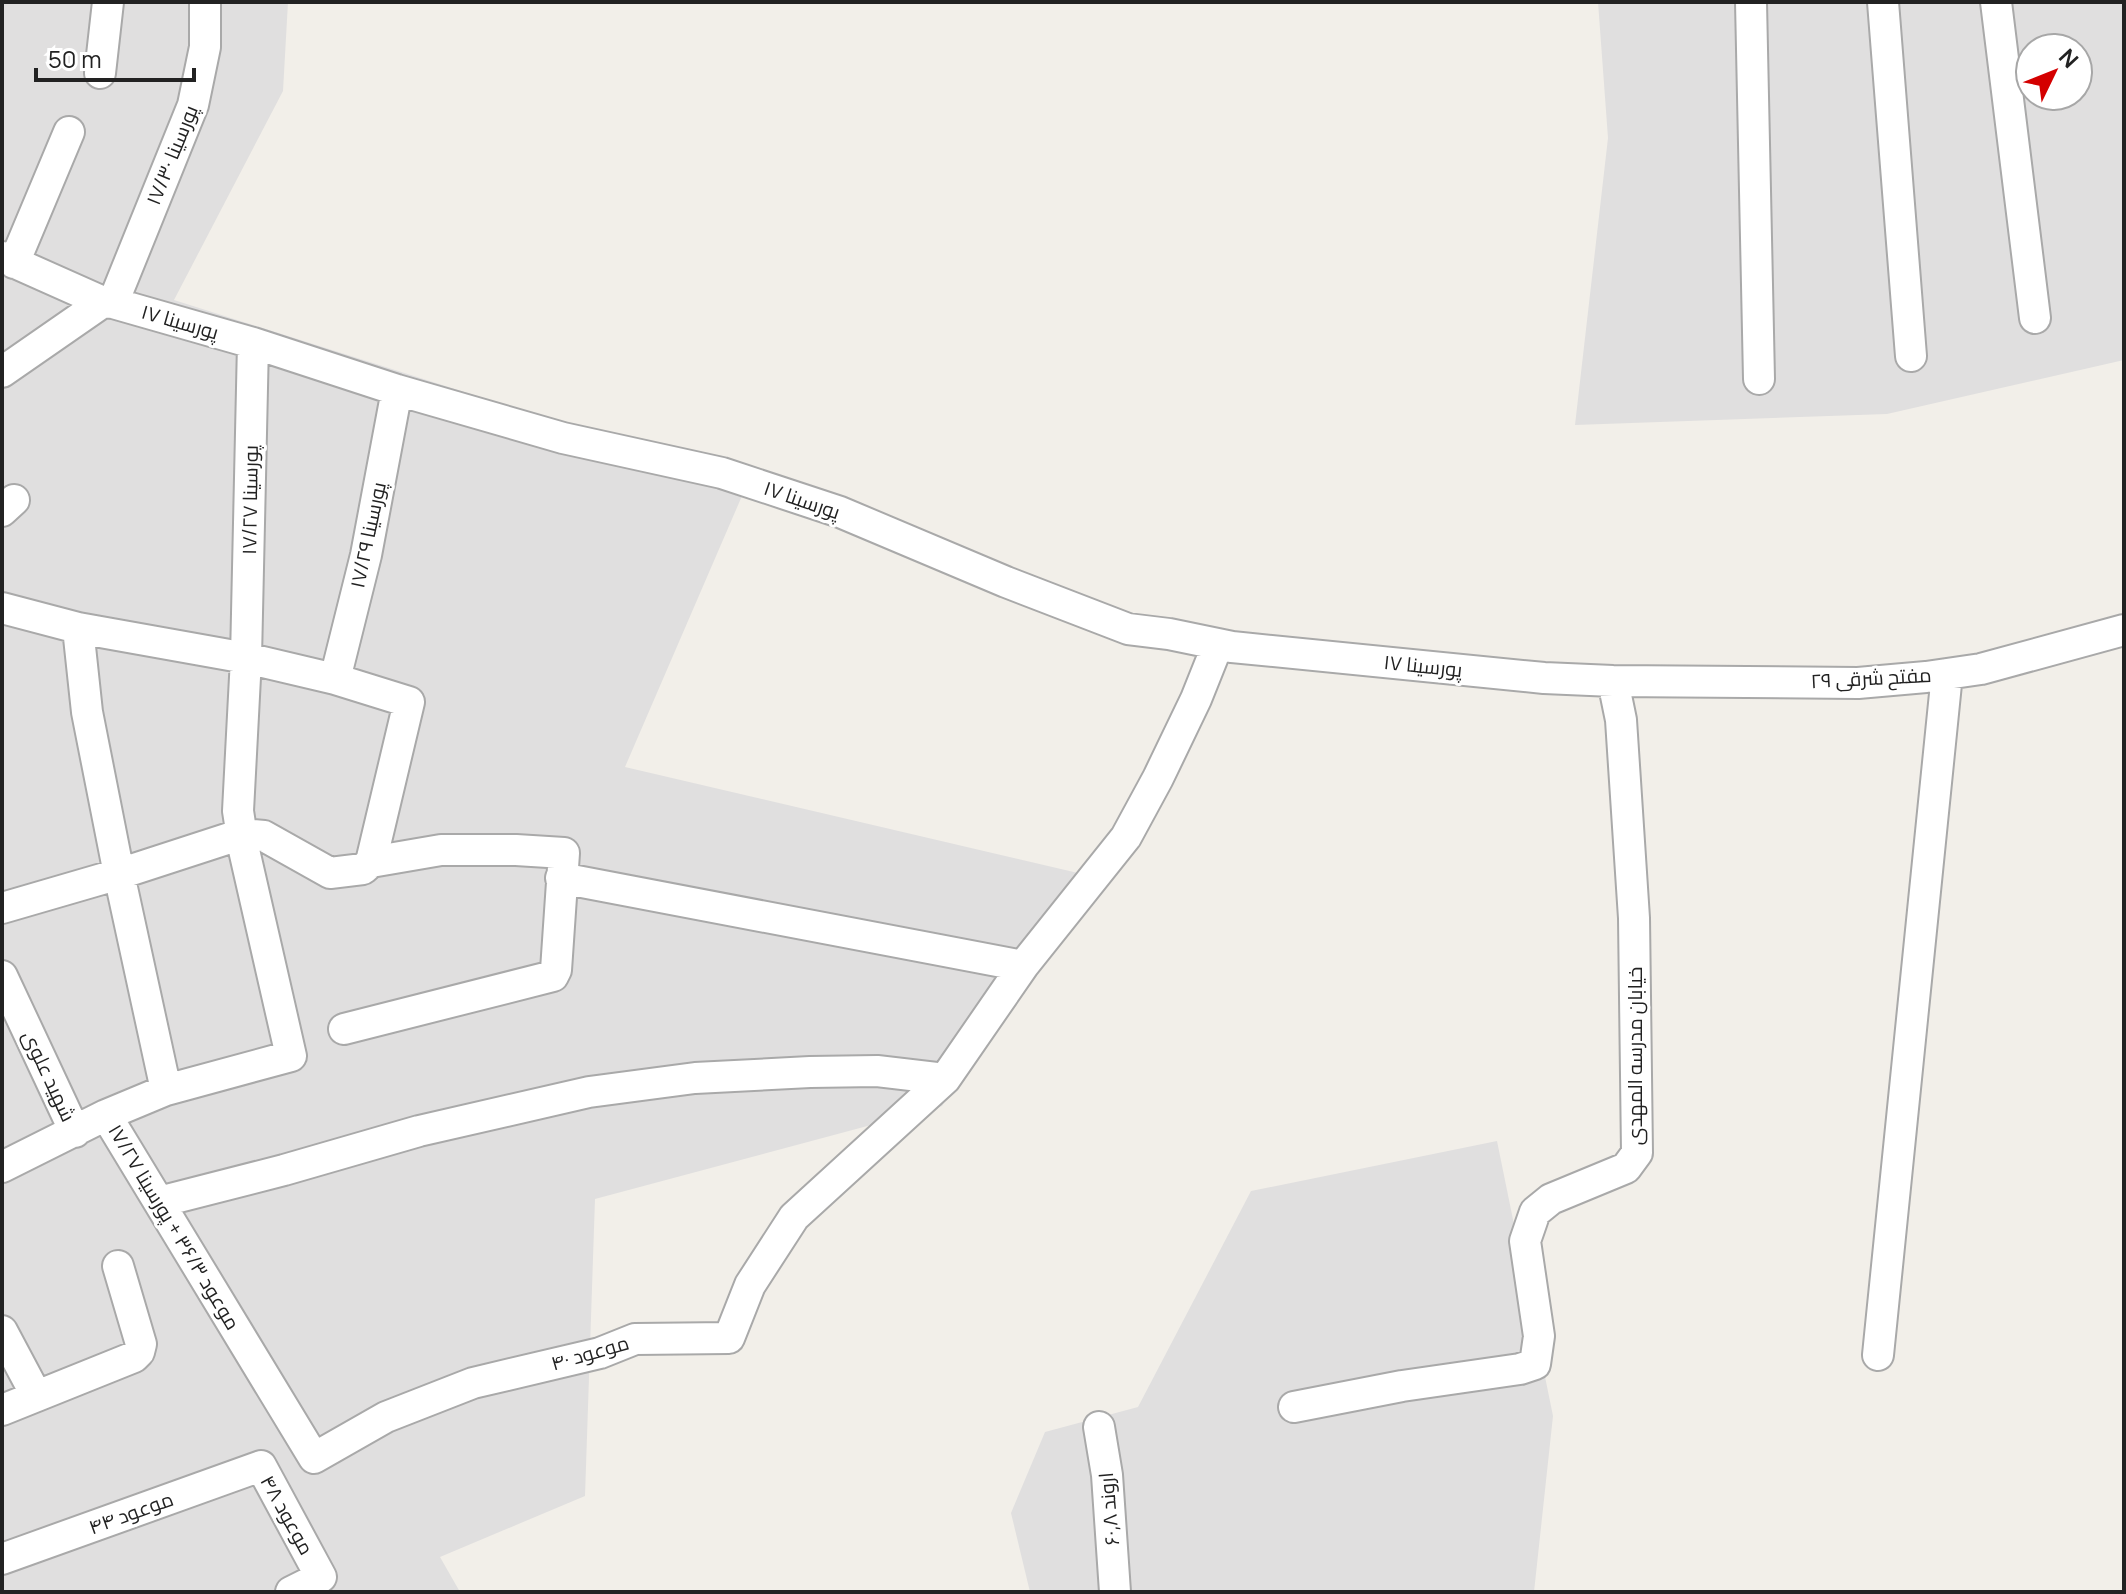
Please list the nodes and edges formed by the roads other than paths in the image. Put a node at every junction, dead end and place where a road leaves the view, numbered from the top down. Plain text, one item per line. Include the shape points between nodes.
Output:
1 (108, 2) edge
2 (205, 2) edge
3 (1751, 2) edge
4 (1883, 2) edge
5 (1996, 2) edge
6 (100, 73) dead end
7 (69, 132) dead end
8 (8, 260) edge
9 (108, 303) junction
10 (2035, 318) dead end
11 (253, 343) junction
12 (1911, 356) dead end
13 (2, 372) edge
14 (1759, 379) dead end
15 (397, 390) junction
16 (2, 608) edge
17 (78, 628) junction
18 (2124, 630) edge
19 (1218, 644) junction
20 (246, 658) junction
21 (1947, 674) junction
22 (335, 679) junction
23 (1613, 681) junction
24 (242, 834) junction
25 (371, 862) junction
26 (119, 874) junction
27 (561, 878) junction
28 (2, 908) edge
29 (1023, 966) junction
30 (2, 976) edge
31 (344, 1029) dead end
32 (945, 1079) junction
33 (166, 1090) junction
34 (106, 1115) junction
35 (75, 1132) junction
36 (2, 1167) edge
37 (159, 1202) junction
38 (118, 1266) dead end
39 (2, 1331) edge
40 (242, 1339) joint
41 (1878, 1355) dead end
42 (36, 1395) junction
43 (1294, 1407) dead end
44 (2, 1410) edge
45 (1099, 1427) dead end
46 (261, 1466) joint
47 (2, 1559) edge
48 (291, 1592) edge
49 (1115, 1592) edge

1 - 6 street
2 - 9 street, پورسینا ۱۷/۳۰ via 205,47 193,105
3 - 14 street
4 - 12 street
5 - 10 street
7 - 8 street
8 - 9 street, پورسینا ۱۷
9 - 11 street, پورسینا ۱۷
9 - 13 street
11 - 15 street, پورسینا ۱۷
11 - 20 street, پورسینا ۱۷/۲۷
15 - 19 street, پورسینا ۱۷ via 563,438 722,473 840,512 1116,625
15 - 22 street, پورسینا ۱۷/۲۹ via 366,555
16 - 17 street
17 - 20 street
17 - 26 street via 87,712
18 - 21 street, مفتح شرقی ۲۹
19 - 23 street, پورسینا ۱۷
19 - 29 street via 1126,837
20 - 22 street
20 - 24 street, پورسینا ۱۷/۲۷ via 238,811
21 - 23 street, مفتح شرقی ۲۹ via 1858,683
21 - 41 street
22 - 25 street via 409,702
23 - 43 street, خیابان مدرسه المهدی via 1621,720 1634,918 1637,1153 1626,1168 1551,1199 1535,1212 1525,1241 1539,1336 1535,1364
24 - 25 street via 264,836 330,873 363,869
24 - 26 street
24 - 33 street, پورسینا ۱۷/۲۷ via 291,1056
25 - 27 street via 441,850 561,852
26 - 28 street
26 - 33 street
27 - 29 street
27 - 31 street via 553,976
29 - 32 street
30 - 35 street, شهید علوی
32 - 37 street via 877,1071 810,1072 695,1078 589,1092 419,1131
32 - 40 street, موعود ۴۰ via 794,1217 750,1285 729,1338 635,1339 600,1353 473,1383 386,1417 314,1458
33 - 34 street
34 - 35 street
34 - 37 street, موعود ۳۶/۳ + پورسینا ۱۷/۲۷
35 - 36 street
37 - 40 street, موعود ۳۶/۳ + پورسینا ۱۷/۲۷
38 - 42 street via 139,1352
39 - 42 street
42 - 44 street
45 - 49 street, اروند ۶۰٫۸
46 - 47 street, موعود ۴۴
46 - 48 street, موعود ۴۸ via 321,1577

